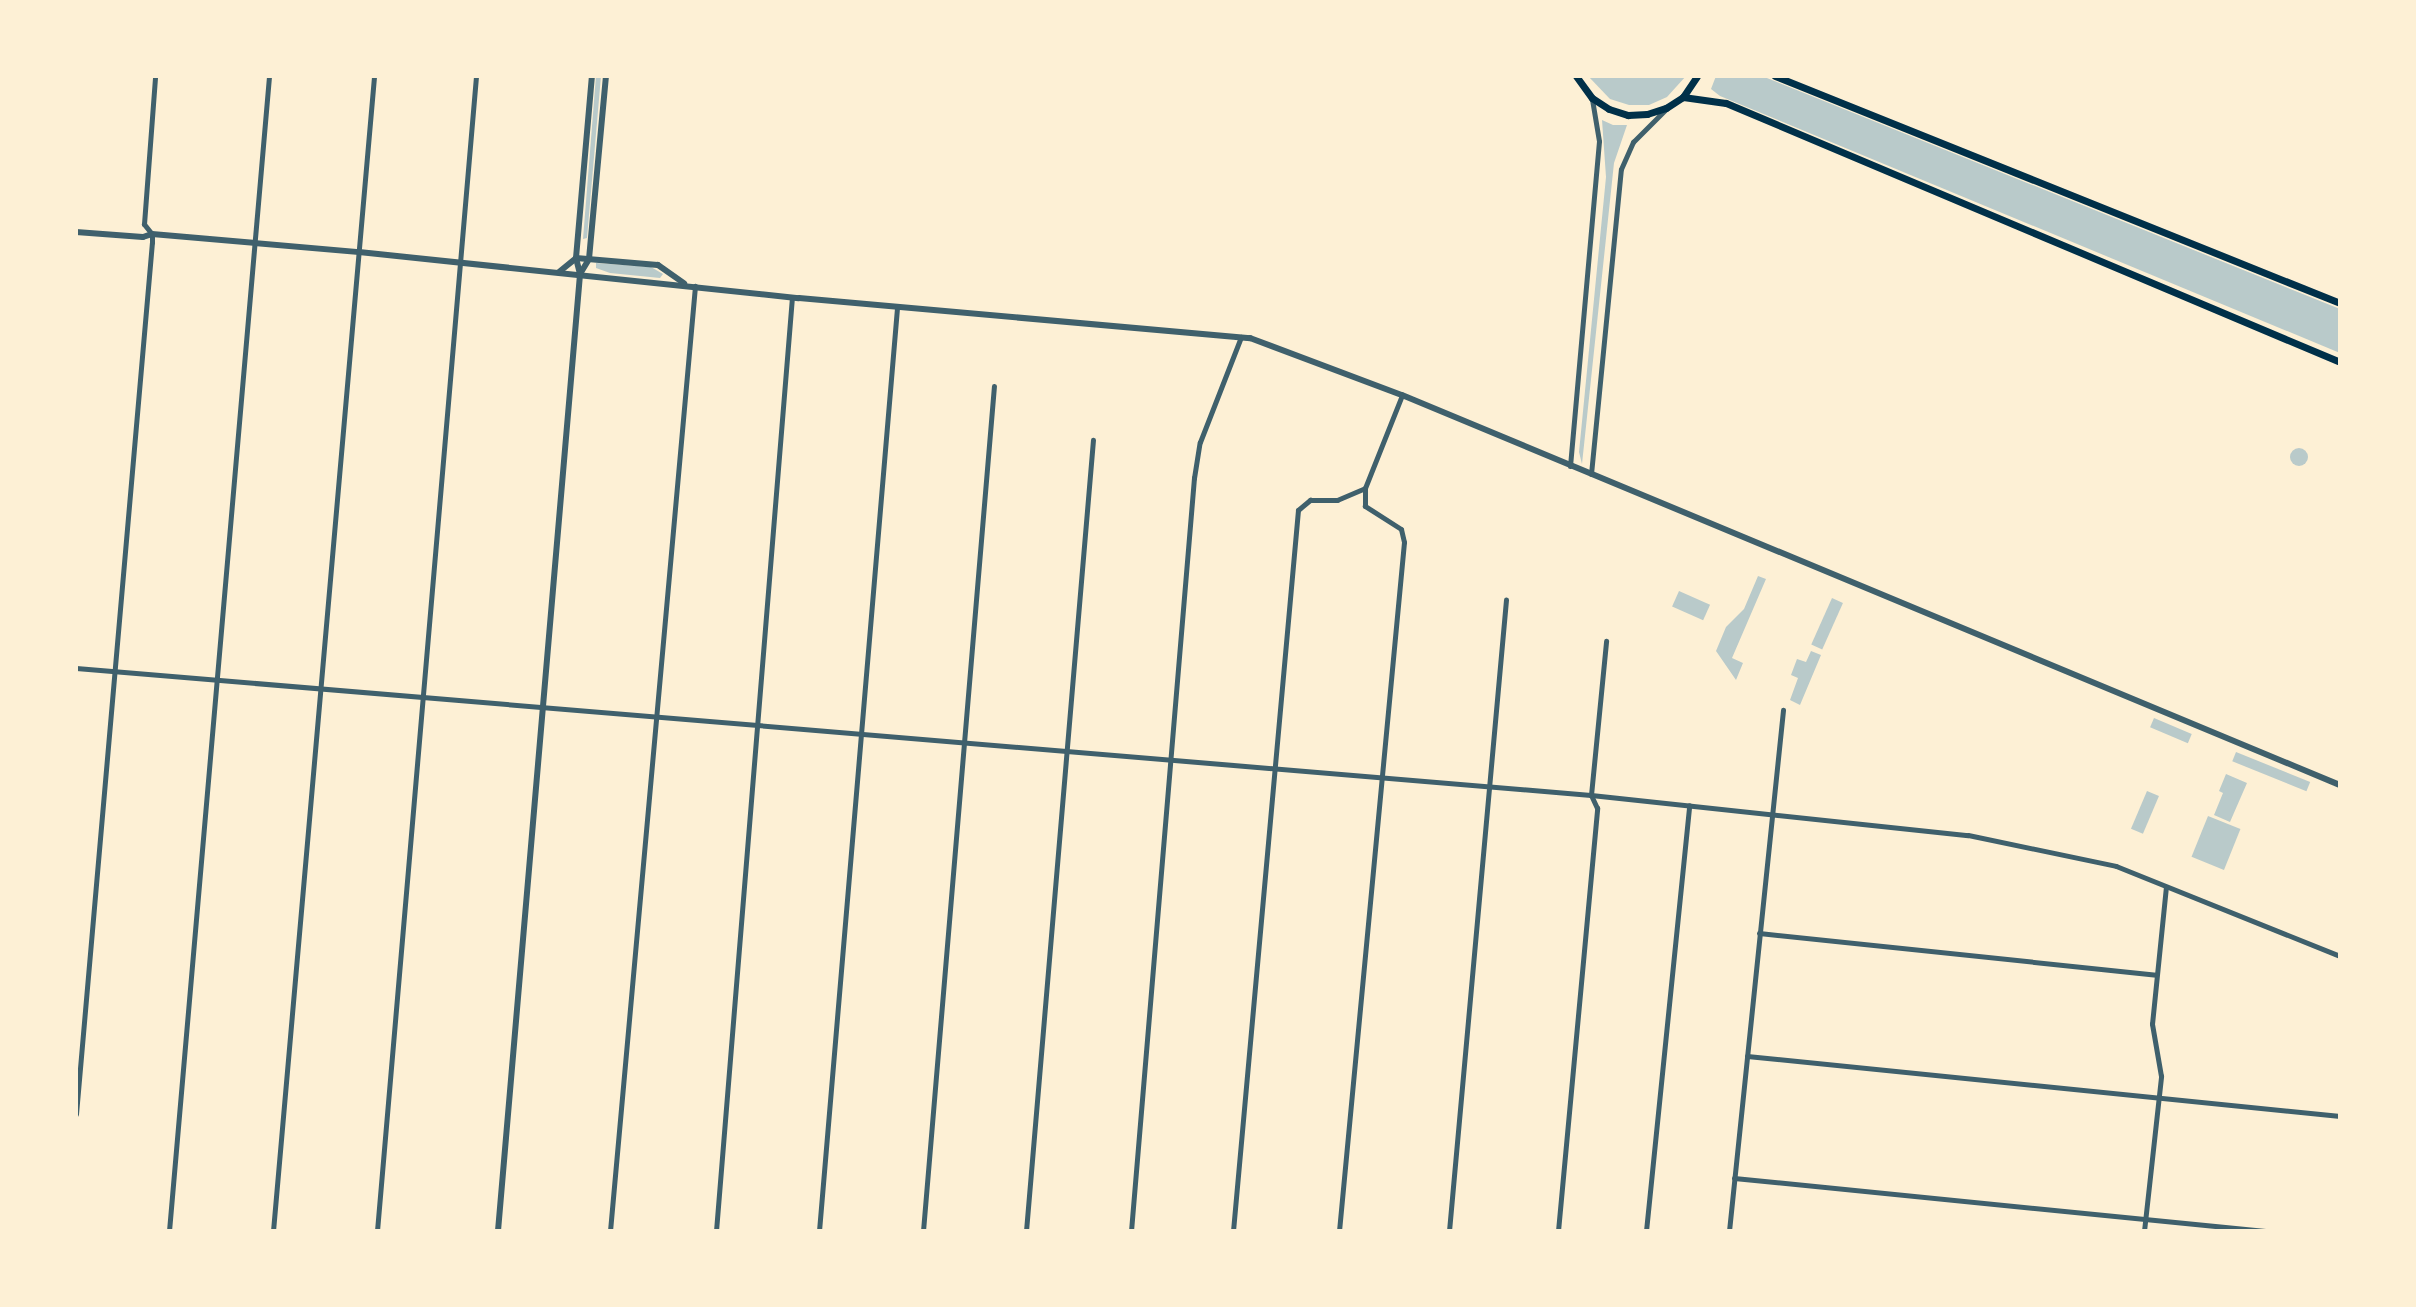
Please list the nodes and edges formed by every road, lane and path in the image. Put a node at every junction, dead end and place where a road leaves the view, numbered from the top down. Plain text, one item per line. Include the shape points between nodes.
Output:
1 (155, 76) edge
2 (269, 76) edge
3 (374, 76) edge
4 (476, 76) edge
5 (592, 76) edge
6 (606, 76) edge
7 (1576, 76) edge
8 (1697, 76) edge
9 (1775, 76) edge
10 (1683, 97) junction
11 (1592, 98) junction
12 (1666, 108) junction
13 (76, 232) edge
14 (152, 234) junction
15 (253, 243) junction
16 (359, 252) junction
17 (576, 258) junction
18 (589, 259) junction
19 (460, 262) junction
20 (559, 272) junction
21 (580, 274) junction
22 (687, 285) junction
23 (695, 286) junction
24 (792, 297) junction
25 (2340, 303) edge
26 (897, 307) junction
27 (1241, 337) junction
28 (2340, 362) edge
29 (994, 386) dead end
30 (1402, 395) junction
31 (1093, 440) dead end
32 (1570, 466) junction
33 (1591, 474) junction
34 (1365, 488) junction
35 (1506, 600) dead end
36 (1606, 641) dead end
37 (76, 668) edge
38 (114, 671) junction
39 (218, 680) junction
40 (319, 689) junction
41 (423, 696) junction
42 (543, 707) junction
43 (1783, 710) dead end
44 (656, 718) junction
45 (758, 726) junction
46 (861, 735) junction
47 (965, 744) junction
48 (1069, 754) junction
49 (1173, 762) junction
50 (1275, 768) junction
51 (1384, 778) junction
52 (2340, 785) edge
53 (1491, 787) junction
54 (1591, 795) junction
55 (1689, 805) junction
56 (1773, 814) junction
57 (2166, 887) junction
58 (1759, 933) junction
59 (2340, 956) edge
60 (2156, 975) junction
61 (1747, 1056) junction
62 (2159, 1099) junction
63 (76, 1114) edge
64 (2340, 1116) edge
65 (1734, 1178) junction
66 (2145, 1219) junction
67 (169, 1231) edge
68 (273, 1231) edge
69 (377, 1231) edge
70 (498, 1231) edge
71 (610, 1231) edge
72 (716, 1231) edge
73 (819, 1231) edge
74 (923, 1231) edge
75 (1026, 1231) edge
76 (1131, 1231) edge
77 (1233, 1231) edge
78 (1339, 1231) edge
79 (1449, 1231) edge
80 (1558, 1231) edge
81 (1646, 1231) edge
82 (1729, 1231) edge
83 (2144, 1231) edge
84 (2265, 1231) edge

1 - 14 street via 144,224
2 - 15 street
3 - 16 street
4 - 19 street
5 - 17 street
6 - 18 street
7 - 11 main road
8 - 10 main road
9 - 25 main road
10 - 12 main road
10 - 28 main road via 1726,103
11 - 12 main road via 1628,115
11 - 32 street via 1599,141
12 - 33 street via 1633,142 1621,169
13 - 14 street
14 - 15 street
14 - 38 street
15 - 16 street
15 - 39 street
16 - 19 street
16 - 40 street
17 - 18 street
17 - 20 street
17 - 21 street
18 - 21 street
18 - 22 street via 658,265
19 - 20 street
19 - 41 street
20 - 21 street
21 - 22 street
21 - 42 street
22 - 23 street
23 - 24 street
23 - 44 street
24 - 26 street
24 - 45 street
26 - 27 street
26 - 46 street
27 - 30 street
27 - 49 street via 1200,442
29 - 47 street
30 - 32 street
30 - 34 street
31 - 48 street
32 - 33 street
33 - 52 street
34 - 50 street via 1337,500 1310,500 1298,510
34 - 51 street via 1365,506 1401,529 1404,542
35 - 53 street
36 - 54 street
37 - 38 street
38 - 39 street
38 - 63 street
39 - 40 street
39 - 67 street
40 - 41 street
40 - 68 street
41 - 42 street
41 - 69 street
42 - 44 street
42 - 70 street
43 - 56 street
44 - 45 street
44 - 71 street
45 - 46 street
45 - 72 street
46 - 47 street
46 - 73 street
47 - 48 street
47 - 74 street
48 - 49 street
48 - 75 street
49 - 50 street
49 - 76 street
50 - 51 street
50 - 77 street
51 - 53 street
51 - 78 street
53 - 54 street
53 - 79 street
54 - 55 street
54 - 80 street via 1597,808
55 - 56 street
55 - 81 street
56 - 57 street via 1968,835 2103,863
56 - 58 street
57 - 59 street
57 - 60 street
58 - 60 street
58 - 61 street
60 - 62 street via 2152,1024 2161,1076
61 - 62 street
61 - 65 street
62 - 64 street
62 - 66 street
65 - 66 street
65 - 82 street
66 - 83 street
66 - 84 street

